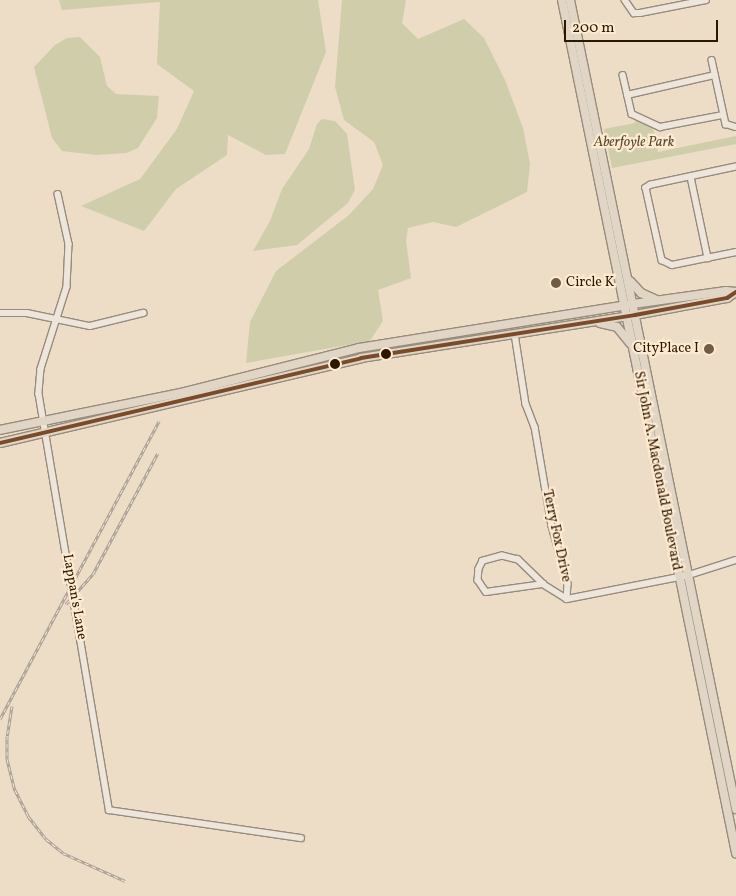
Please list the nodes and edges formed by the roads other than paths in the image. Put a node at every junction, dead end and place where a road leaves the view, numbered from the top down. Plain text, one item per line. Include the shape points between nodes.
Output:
1 (562, 0) edge
2 (570, 0) edge
3 (624, 0) edge
4 (706, 0) edge
5 (712, 60) dead end
6 (623, 74) dead end
7 (715, 76) junction
8 (627, 95) junction
9 (723, 115) junction
10 (736, 127) edge
11 (736, 167) edge
12 (691, 177) junction
13 (58, 194) dead end
14 (736, 252) edge
15 (708, 258) junction
16 (628, 278) junction
17 (736, 292) edge
18 (660, 301) junction
19 (629, 304) junction
20 (0, 312) edge
21 (143, 313) dead end
22 (631, 316) junction
23 (56, 319) junction
24 (576, 323) junction
25 (515, 334) junction
26 (632, 347) junction
27 (42, 422) junction
28 (0, 430) edge
29 (44, 435) junction
30 (0, 443) edge
31 (736, 560) edge
32 (689, 575) junction
33 (679, 577) junction
34 (543, 584) junction
35 (567, 599) junction
36 (736, 809) edge
37 (301, 838) dead end
38 (736, 853) edge

1 - 19 main road, Sir John A. Macdonald Boulevard
2 - 16 main road, Sir John A. Macdonald Boulevard
3 - 4 street via 634,13 640,13
5 - 7 street
6 - 8 street
7 - 8 street
7 - 9 street
8 - 9 street via 632,114 660,127
9 - 10 street via 726,124
11 - 12 street
12 - 15 street
12 - 15 street via 646,188 659,255 672,265
13 - 23 street, Lappan's Lane via 68,244 67,287
14 - 15 street
16 - 18 main road via 641,293
16 - 19 main road, Sir John A. Macdonald Boulevard
17 - 18 main road via 726,290
17 - 22 main road via 727,298
18 - 19 main road
19 - 22 main road, Sir John A. Macdonald Boulevard
19 - 27 main road via 359,348 185,392
20 - 23 street
21 - 23 street via 90,326
22 - 24 main road
22 - 26 main road, Sir John A. Macdonald Boulevard
22 - 32 main road, Sir John A. Macdonald Boulevard
23 - 27 street, Lappan's Lane via 40,369
24 - 25 main road
24 - 26 main road via 604,323 617,328
25 - 29 main road via 361,358
25 - 35 street, Terry Fox Drive via 526,404 535,427 552,526 568,584
26 - 33 main road, Sir John A. Macdonald Boulevard
27 - 28 main road
27 - 29 street, Lappan's Lane
29 - 30 main road
29 - 37 street, Lappan's Lane via 109,810
31 - 32 street, Terry Fox Drive
32 - 33 street, Terry Fox Drive
32 - 36 main road, Sir John A. Macdonald Boulevard
33 - 35 street, Terry Fox Drive
33 - 38 main road, Sir John A. Macdonald Boulevard
34 - 34 street via 486,592 478,580 479,569 483,561 502,556 532,570
34 - 35 street

